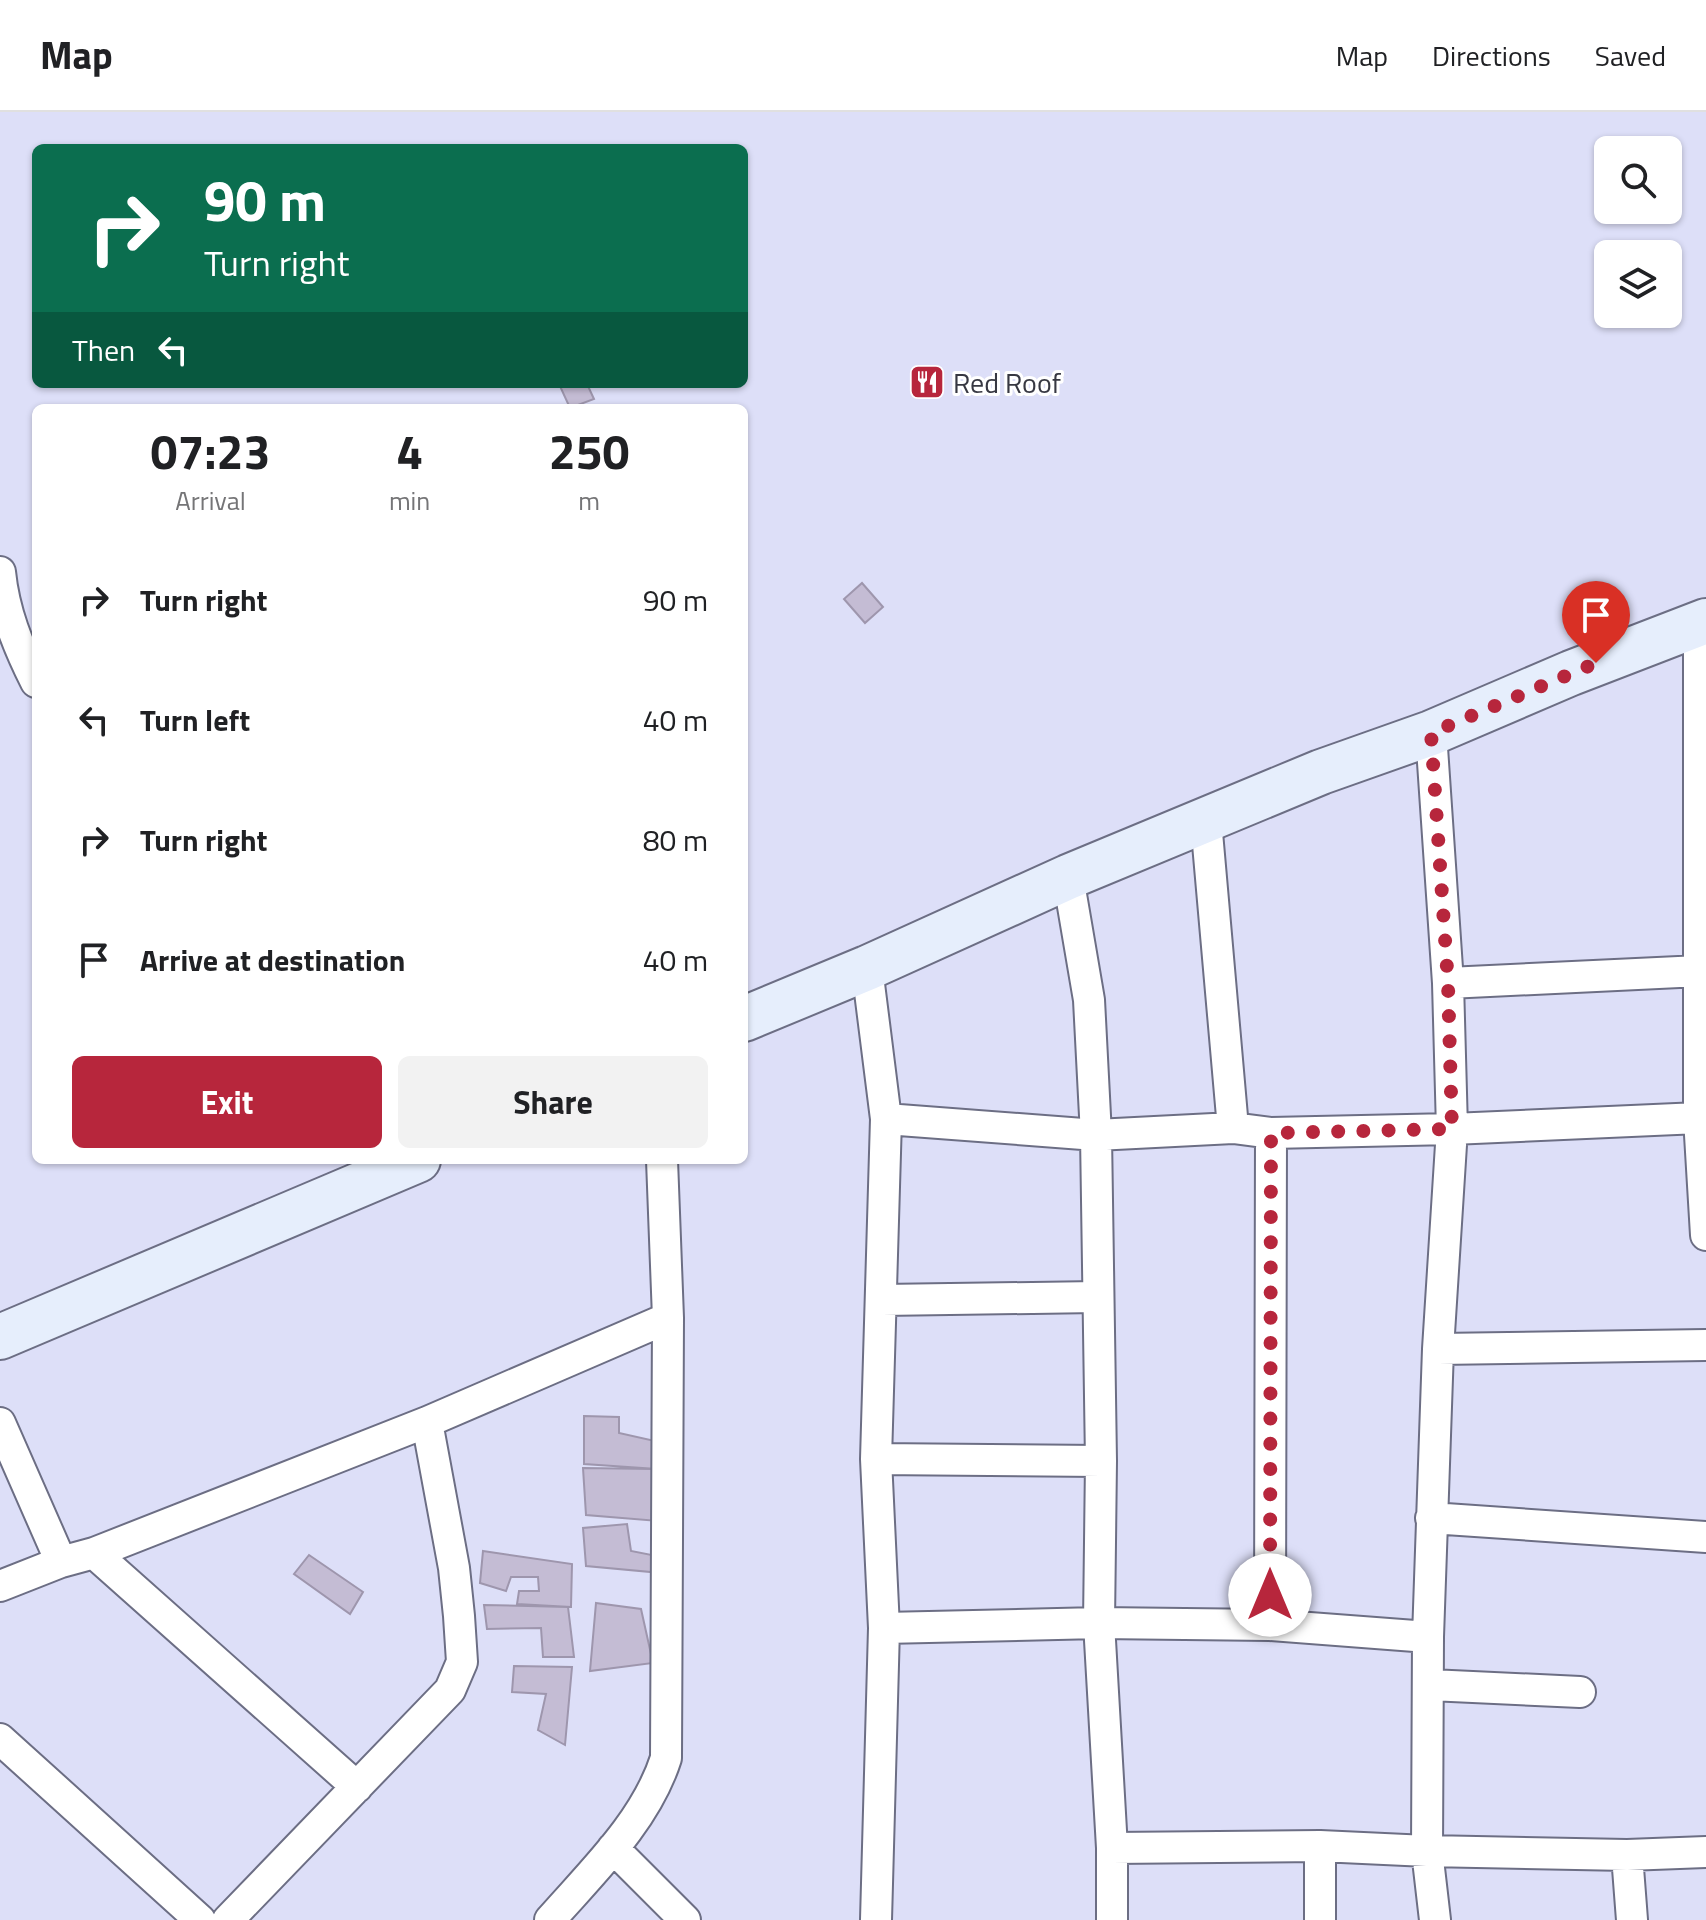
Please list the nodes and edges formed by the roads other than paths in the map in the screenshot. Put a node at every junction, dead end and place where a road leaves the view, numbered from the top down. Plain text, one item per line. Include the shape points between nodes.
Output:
1 (0, 572) edge
2 (1703, 622) edge
3 (32, 674) edge
4 (1431, 733) junction
5 (1206, 821) junction
6 (1068, 877) junction
7 (867, 968) junction
8 (1700, 971) junction
9 (1448, 983) junction
10 (748, 1016) edge
11 (1699, 1118) junction
12 (886, 1119) junction
13 (1233, 1128) junction
14 (1452, 1129) junction
15 (1271, 1133) junction
16 (1096, 1135) junction
17 (409, 1164) edge
18 (662, 1164) edge
19 (1706, 1235) edge
20 (1097, 1297) junction
21 (882, 1300) junction
22 (668, 1318) junction
23 (0, 1337) edge
24 (1706, 1345) edge
25 (1438, 1349) junction
26 (427, 1422) junction
27 (0, 1423) edge
28 (876, 1459) junction
29 (1101, 1461) junction
30 (1431, 1518) junction
31 (1706, 1537) edge
32 (94, 1553) junction
33 (61, 1562) junction
34 (0, 1586) edge
35 (1099, 1623) junction
36 (1270, 1625) junction
37 (884, 1628) junction
38 (1428, 1637) junction
39 (1430, 1685) junction
40 (1580, 1692) dead end
41 (0, 1739) edge
42 (357, 1787) junction
43 (1320, 1846) junction
44 (613, 1848) junction
45 (1112, 1848) junction
46 (1427, 1851) junction
47 (1706, 1852) edge
48 (1627, 1855) junction
49 (200, 1920) edge
50 (228, 1920) edge
51 (550, 1920) edge
52 (685, 1920) edge
53 (876, 1920) edge
54 (1112, 1920) edge
55 (1320, 1920) edge
56 (1435, 1920) edge
57 (1632, 1920) edge

1 - 3 street via 15,641
2 - 4 street
2 - 8 street
4 - 5 street
4 - 9 street
5 - 6 street
5 - 13 street
6 - 7 street
6 - 16 street via 1089,1000
7 - 10 street
7 - 12 street
8 - 9 street
8 - 11 street
9 - 14 street
11 - 14 street
11 - 19 street
12 - 16 street
12 - 21 street
13 - 15 street
13 - 16 street
14 - 15 street
14 - 25 street
15 - 36 street
16 - 20 street
17 - 23 street
18 - 22 street
20 - 21 street
20 - 29 street
21 - 28 street
22 - 26 street
22 - 44 street via 666,1758 649,1799
24 - 25 street
25 - 30 street
26 - 32 street
26 - 42 street via 454,1568 462,1662 450,1690
27 - 33 street
28 - 29 street
28 - 37 street
29 - 35 street
30 - 31 street
30 - 38 street
32 - 33 street
32 - 42 street
33 - 34 street
35 - 36 street
35 - 37 street
35 - 45 street
36 - 38 street
37 - 53 street
38 - 39 street
39 - 40 street
39 - 46 street
41 - 49 street
42 - 50 street
43 - 45 street
43 - 46 street
43 - 55 street
44 - 51 street
44 - 52 street
45 - 54 street
46 - 48 street
46 - 56 street
47 - 48 street
48 - 57 street

